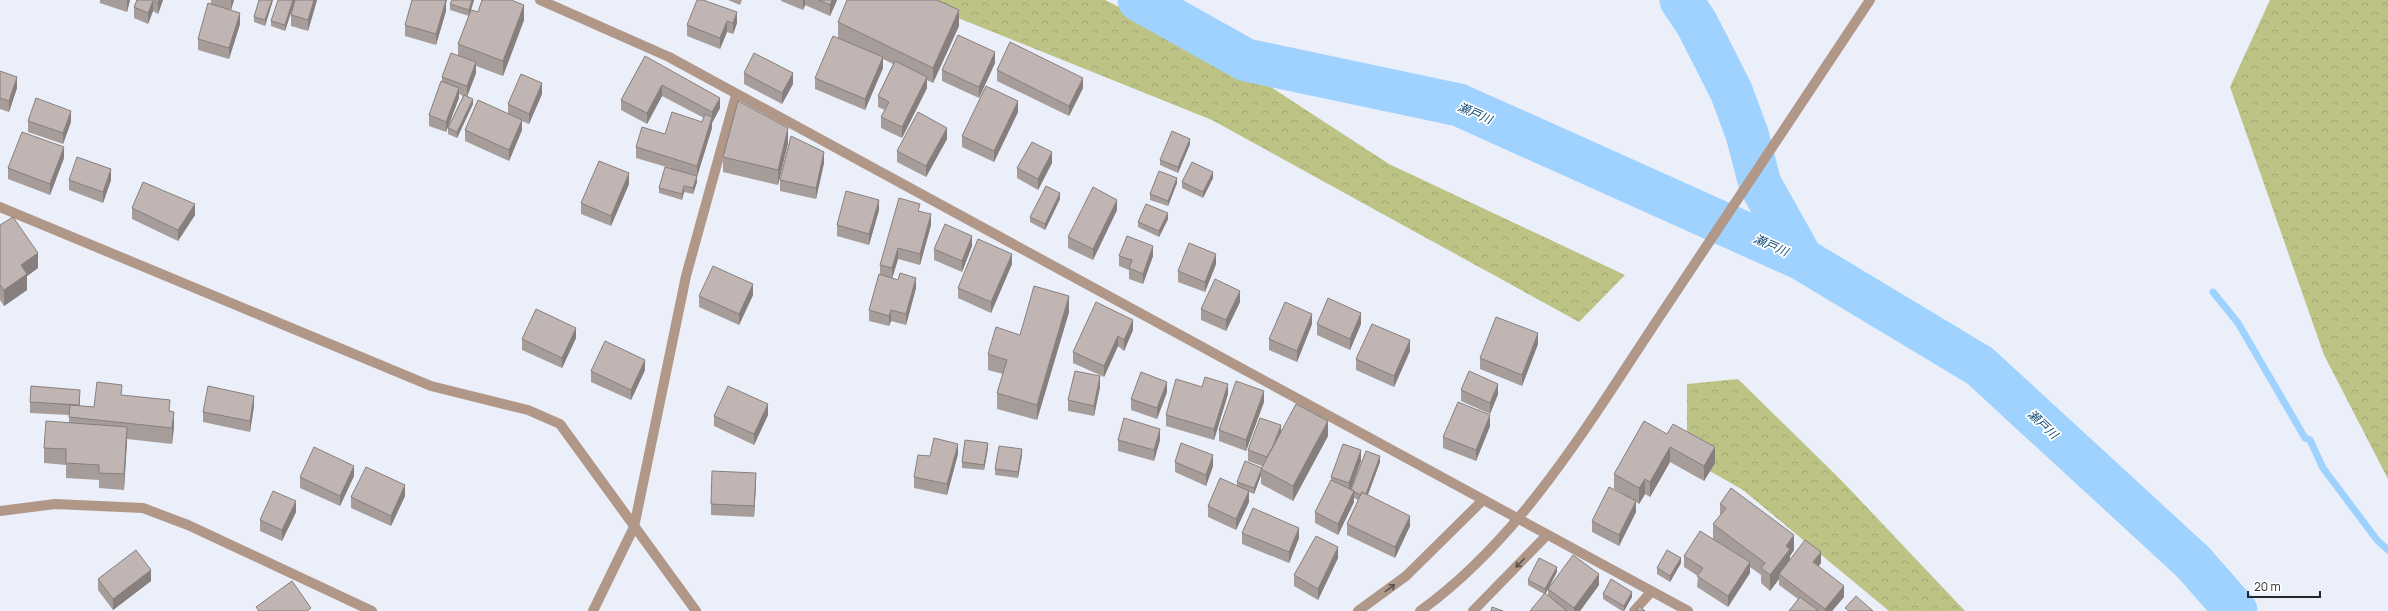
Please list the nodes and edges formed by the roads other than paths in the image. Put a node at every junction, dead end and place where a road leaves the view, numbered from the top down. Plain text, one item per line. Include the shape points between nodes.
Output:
1 (540, 0) edge
2 (1870, 0) edge
3 (736, 95) junction
4 (0, 207) edge
5 (1483, 500) junction
6 (0, 511) edge
7 (634, 527) junction
8 (1547, 535) junction
9 (1651, 592) junction
10 (372, 611) edge
11 (593, 611) edge
12 (696, 611) edge
13 (1358, 611) edge
14 (1420, 611) edge
15 (1473, 611) edge
16 (1634, 611) edge
17 (1688, 611) edge

1 - 3 street via 669,57
2 - 14 street, bridge via 1616,382 1538,492 1486,555
3 - 5 street
3 - 7 street via 686,276
4 - 7 street via 431,386 528,410 560,424
5 - 8 street
13 -> 5 street via 1406,576
6 - 10 street via 55,504 143,508 188,525
7 - 11 street
7 - 12 street
8 - 9 street
8 -> 15 street
9 - 16 street
9 - 17 street

